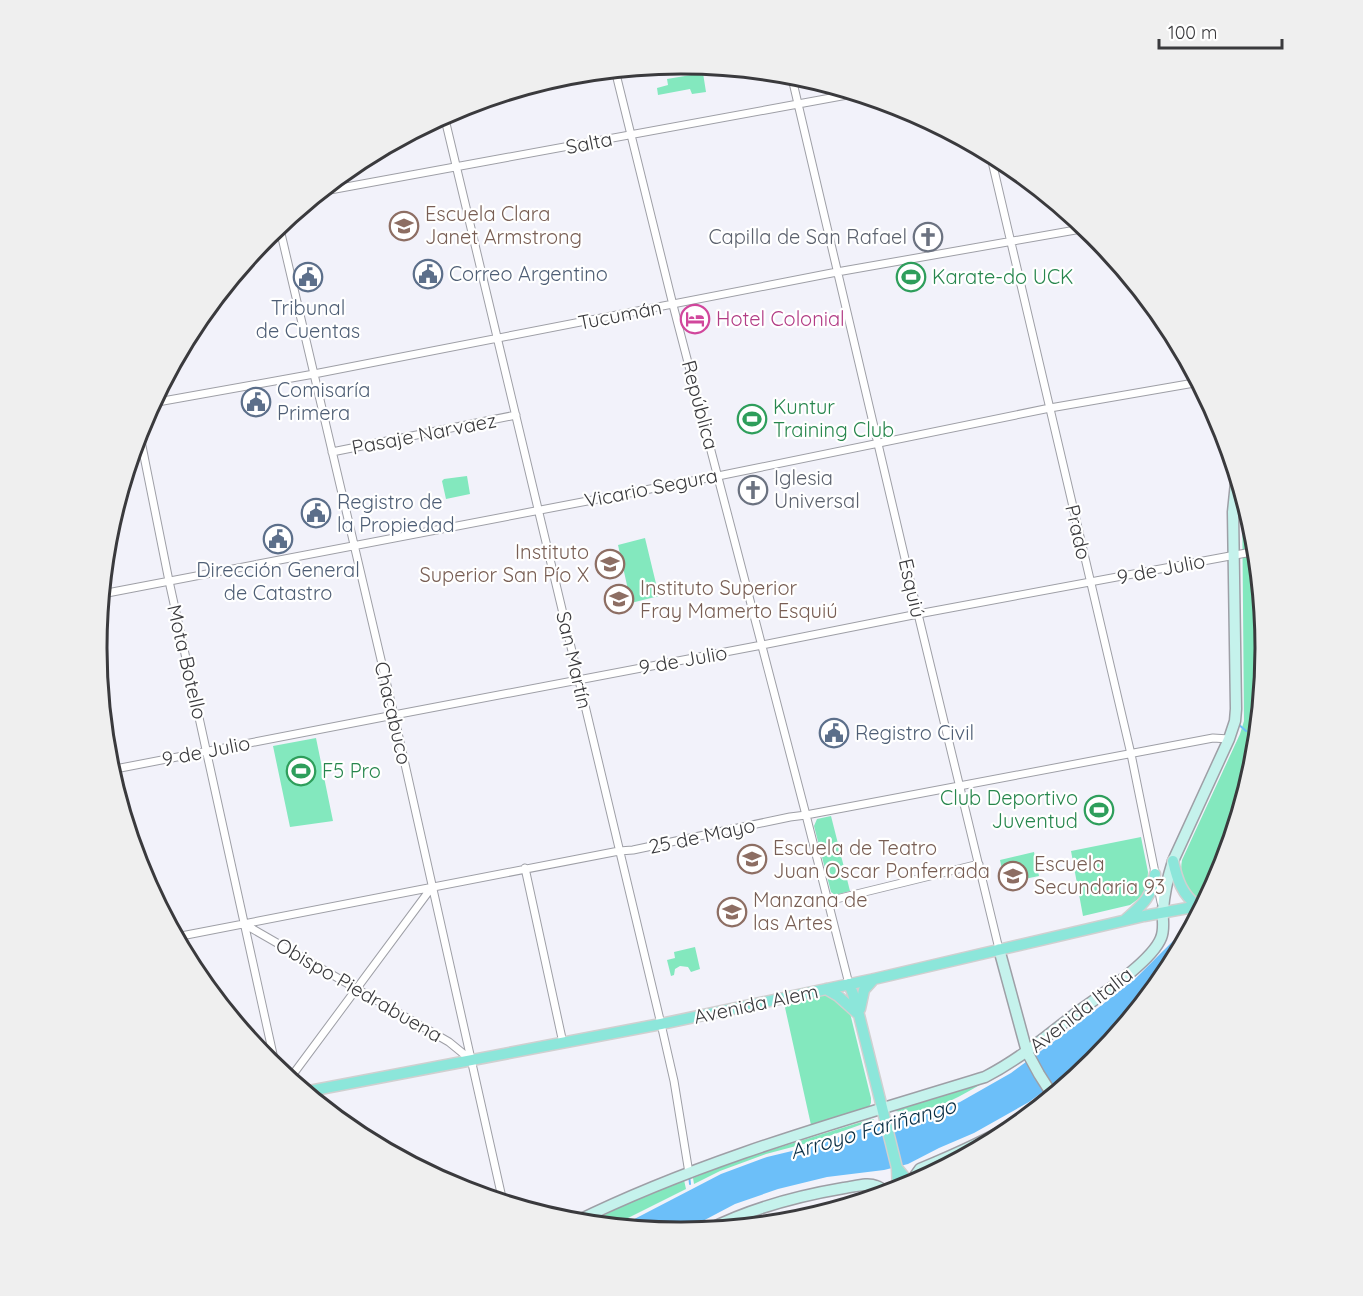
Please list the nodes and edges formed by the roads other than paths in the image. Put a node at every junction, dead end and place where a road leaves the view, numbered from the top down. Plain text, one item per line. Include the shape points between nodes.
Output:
1 (617, 77) edge
2 (793, 85) edge
3 (841, 96) edge
4 (798, 105) junction
5 (446, 124) edge
6 (632, 135) junction
7 (993, 165) edge
8 (457, 168) junction
9 (336, 189) edge
10 (1075, 230) edge
11 (282, 236) edge
12 (1010, 242) junction
13 (837, 272) junction
14 (673, 305) junction
15 (497, 338) junction
16 (314, 374) junction
17 (1191, 384) edge
18 (163, 401) edge
19 (1050, 408) junction
20 (516, 415) junction
21 (879, 444) junction
22 (143, 449) edge
23 (332, 452) junction
24 (718, 476) junction
25 (1235, 495) edge
26 (539, 510) junction
27 (355, 545) junction
28 (1248, 553) edge
29 (1233, 555) junction
30 (169, 581) junction
31 (1090, 582) junction
32 (110, 592) edge
33 (918, 614) junction
34 (762, 645) junction
35 (579, 679) junction
36 (394, 715) junction
37 (1229, 739) junction
38 (207, 751) junction
39 (1131, 753) junction
40 (120, 768) edge
41 (960, 786) junction
42 (806, 815) junction
43 (619, 850) junction
44 (1173, 861) junction
45 (979, 864) junction
46 (525, 868) junction
47 (1155, 874) junction
48 (432, 887) junction
49 (828, 901) junction
50 (1196, 903) edge
51 (1195, 906) edge
52 (1163, 912) junction
53 (1125, 920) junction
54 (244, 924) junction
55 (184, 935) edge
56 (999, 949) junction
57 (874, 979) junction
58 (849, 984) junction
59 (356, 988) junction
60 (826, 989) junction
61 (859, 1015) junction
62 (661, 1024) junction
63 (563, 1042) junction
64 (272, 1051) edge
65 (1028, 1055) junction
66 (471, 1060) junction
67 (295, 1072) edge
68 (1049, 1089) edge
69 (315, 1090) edge
70 (884, 1113) junction
71 (944, 1159) edge
72 (897, 1168) junction
73 (919, 1171) edge
74 (689, 1173) junction
75 (905, 1177) edge
76 (898, 1180) edge
77 (879, 1187) edge
78 (501, 1193) edge
79 (590, 1215) edge
80 (728, 1220) edge

1 - 6 street, República
2 - 4 street, Esquiú
3 - 4 street, Salta
4 - 6 street, Salta
4 - 13 street, Esquiú
5 - 8 street, San Martín
6 - 8 street, Salta
6 - 14 street, República
7 - 12 street, Prado
8 - 9 street, Salta
8 - 15 street, San Martín
10 - 12 street, Tucumán
11 - 16 street, Chacabuco
12 - 13 street, Tucumán
12 - 19 street, Prado
13 - 14 street, Tucumán
13 - 21 street, Esquiú
14 - 15 street, Tucumán
14 - 24 street, República
15 - 16 street, Tucumán
15 - 20 street, San Martín
16 - 18 street, Tucumán
16 - 23 street, Chacabuco
17 - 19 street, Vicario Segura
19 - 21 street, Vicario Segura
19 - 31 street, Prado
20 - 23 street, Pasaje Narvaez
20 - 26 street, San Martín
21 - 24 street, Vicario Segura
21 - 33 street, Esquiú
22 - 30 street, Mota Botello
23 - 27 street, Chacabuco
24 - 26 street, Vicario Segura
24 - 34 street, República
25 - 29 street, Avenida Italia
26 - 27 street, Vicario Segura
26 - 35 street, San Martín
27 - 30 street, Vicario Segura
27 - 36 street, Chacabuco
28 - 29 street, 9 de Julio
29 - 31 street, 9 de Julio
29 - 37 street, Avenida Italia via 1236,710
30 - 32 street, Vicario Segura
30 - 38 street, Mota Botello
31 - 33 street, 9 de Julio
31 - 39 street, Prado
33 - 34 street, 9 de Julio
33 - 41 street, Esquiú
34 - 35 street, 9 de Julio
34 - 42 street, República
35 - 36 street, 9 de Julio
35 - 43 street, San Martín
36 - 38 street, 9 de Julio
36 - 48 street, Chacabuco
37 - 39 street, 25 de Mayo via 1213,738
37 - 44 street, Avenida Italia
38 - 40 street, 9 de Julio
38 - 54 street, Mota Botello
39 - 41 street, 25 de Mayo
39 - 47 street, Prado
41 - 42 street, 25 de Mayo
41 - 45 street, Esquiú
42 - 43 street, 25 de Mayo
42 - 49 street, República
43 - 46 street, 25 de Mayo
43 - 62 street, San Martín
44 - 50 main road via 1184,892
44 - 52 street, Avenida Italia
45 - 49 street
45 - 56 street, Esquiú
46 - 48 street, 25 de Mayo
46 - 63 street
47 - 52 street, Prado
47 - 53 main road via 1148,898
48 - 54 street, 25 de Mayo
48 - 59 street
48 - 66 street, Chacabuco
49 - 58 street, República
51 - 52 main road, Avenida Alem
52 - 53 main road, Avenida Alem
52 - 65 street, Avenida Italia via 1162,936 1150,954
53 - 56 main road, Avenida Alem
54 - 55 street, 25 de Mayo
54 - 59 street, Obispo Piedrabuena
54 - 64 street, Mota Botello
56 - 57 main road, Avenida Alem
56 - 65 street, Esquiú
57 - 58 main road, Avenida Alem
57 - 61 main road via 864,990
58 - 60 main road, Avenida Alem
58 - 61 main road
59 - 66 street, Obispo Piedrabuena via 449,1042
59 - 67 street
60 - 61 main road
60 - 62 main road, Avenida Alem
61 - 70 main road
62 - 63 main road, Avenida Alem
62 - 74 street, San Martín
63 - 66 main road, Avenida Alem
65 - 68 street, Esquiú
65 - 70 street, Avenida Italia via 985,1077
66 - 69 main road, Avenida Alem
66 - 78 street, Chacabuco
70 - 72 main road
70 - 74 street, Avenida Italia via 746,1152
71 - 73 street
72 - 75 main road
72 - 76 main road
74 - 79 street, Avenida Italia
77 - 80 street via 864,1185 827,1191

